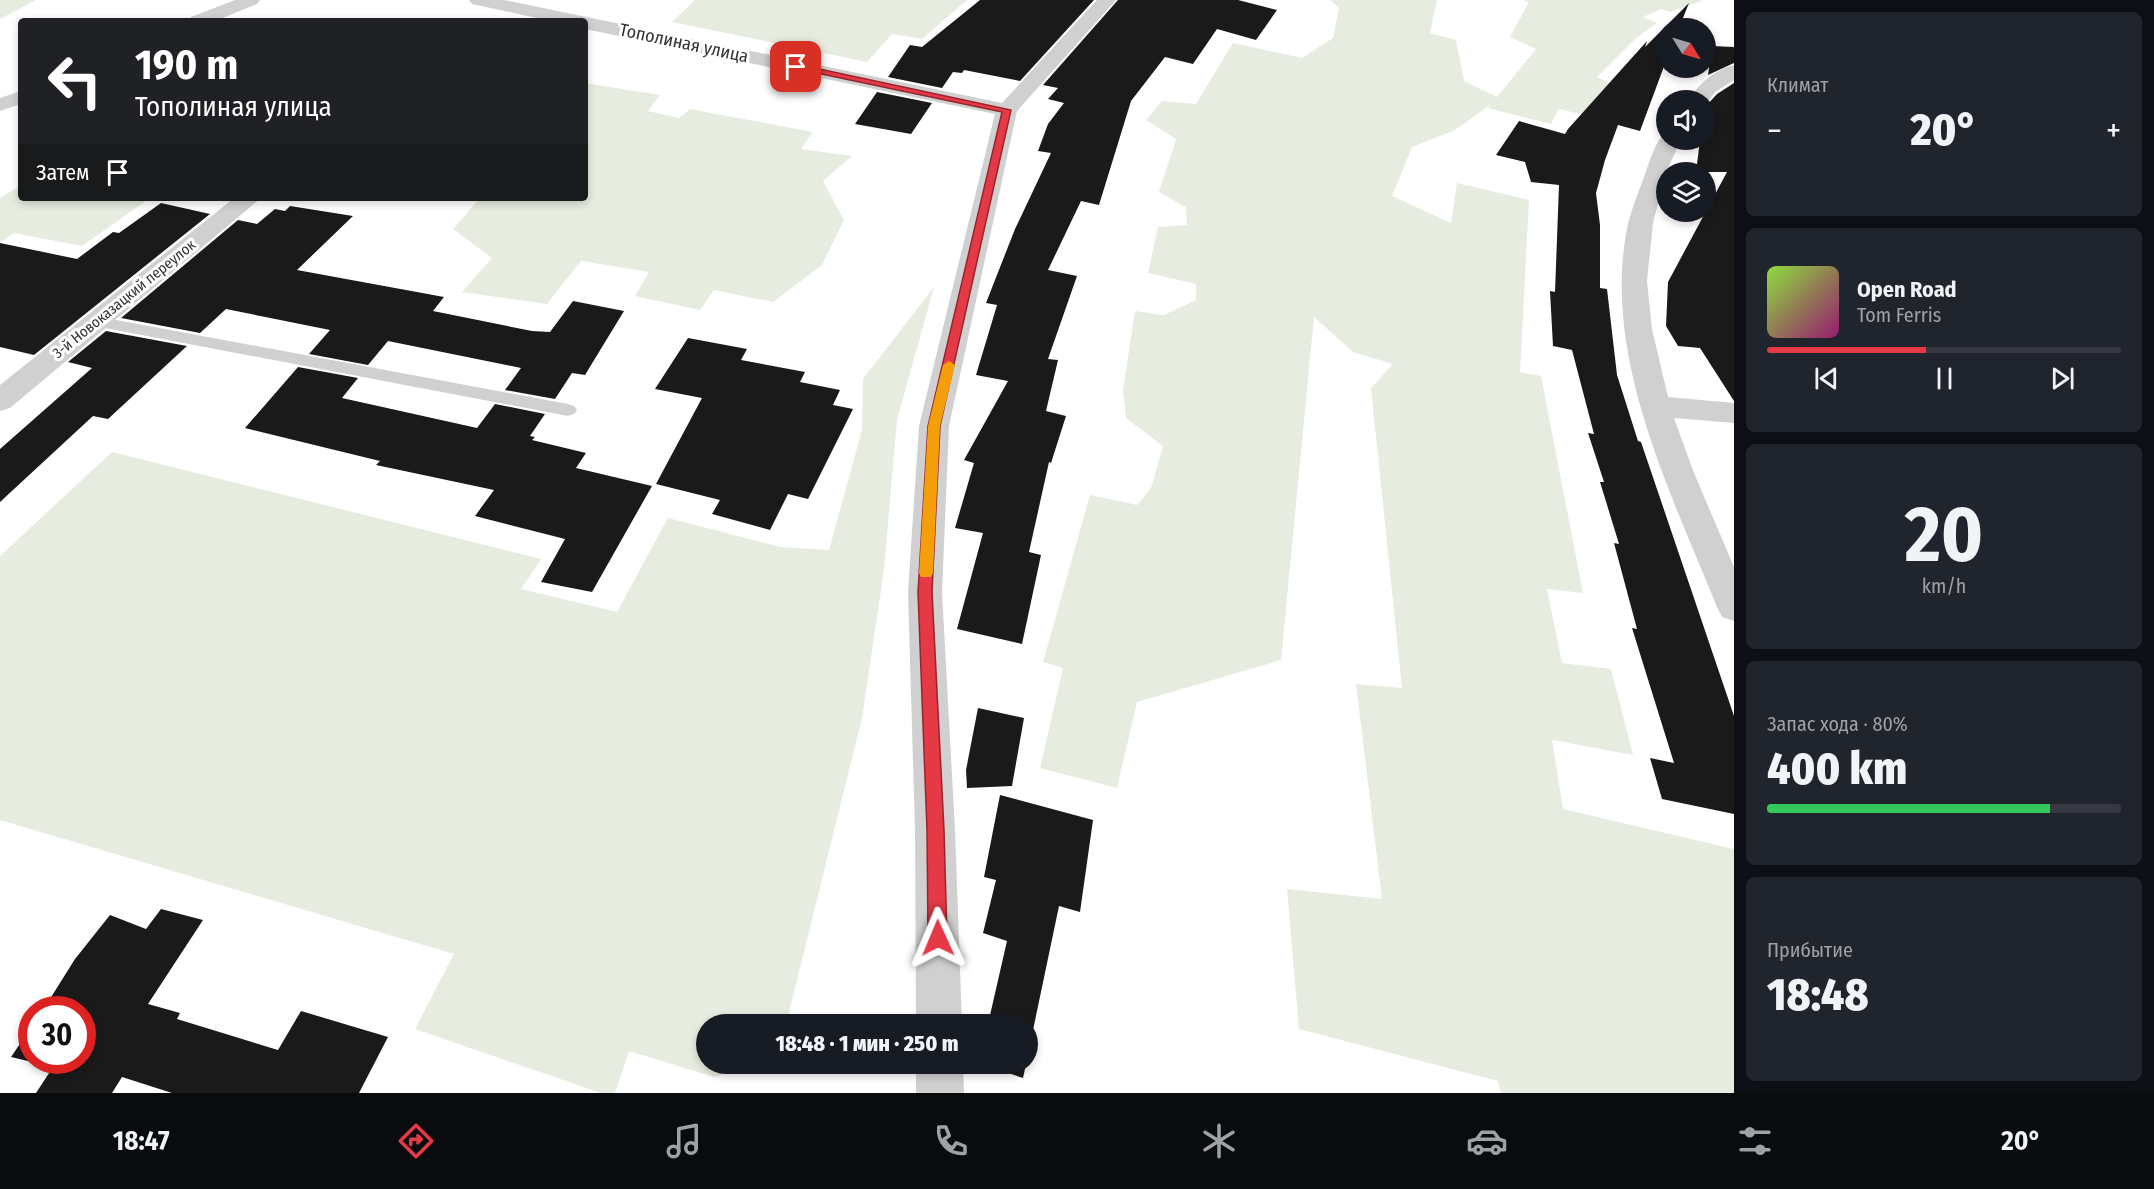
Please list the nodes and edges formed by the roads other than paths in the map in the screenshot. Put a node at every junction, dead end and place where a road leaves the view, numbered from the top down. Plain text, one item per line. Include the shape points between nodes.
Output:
1 (251, 0) edge
2 (478, 0) edge
3 (1107, 0) edge
4 (514, 8) junction
5 (206, 18) edge
6 (499, 18) edge
7 (562, 18) edge
8 (588, 24) edge
9 (1734, 71) edge
10 (1706, 90) edge
11 (18, 98) edge
12 (0, 105) edge
13 (1006, 110) junction
14 (1666, 150) edge
15 (245, 201) edge
16 (95, 321) junction
17 (0, 401) edge
18 (1657, 406) junction
19 (568, 410) dead end
20 (1734, 413) edge
21 (1734, 607) edge
22 (939, 1014) edge
23 (940, 1074) edge
24 (940, 1093) edge

1 - 5 street
2 - 4 street
3 - 13 street
4 - 6 street
4 - 7 street
8 - 13 street, Тополиная улица
9 - 10 street
11 - 12 street
13 - 22 street via 934,426 925,592
14 - 18 street via 1638,235 1635,291 1644,365
15 - 16 street, 3-й Новоказацкий переулок
16 - 17 street, 3-й Новоказацкий переулок
16 - 19 lane
18 - 20 street
18 - 21 street via 1674,459
23 - 24 street

